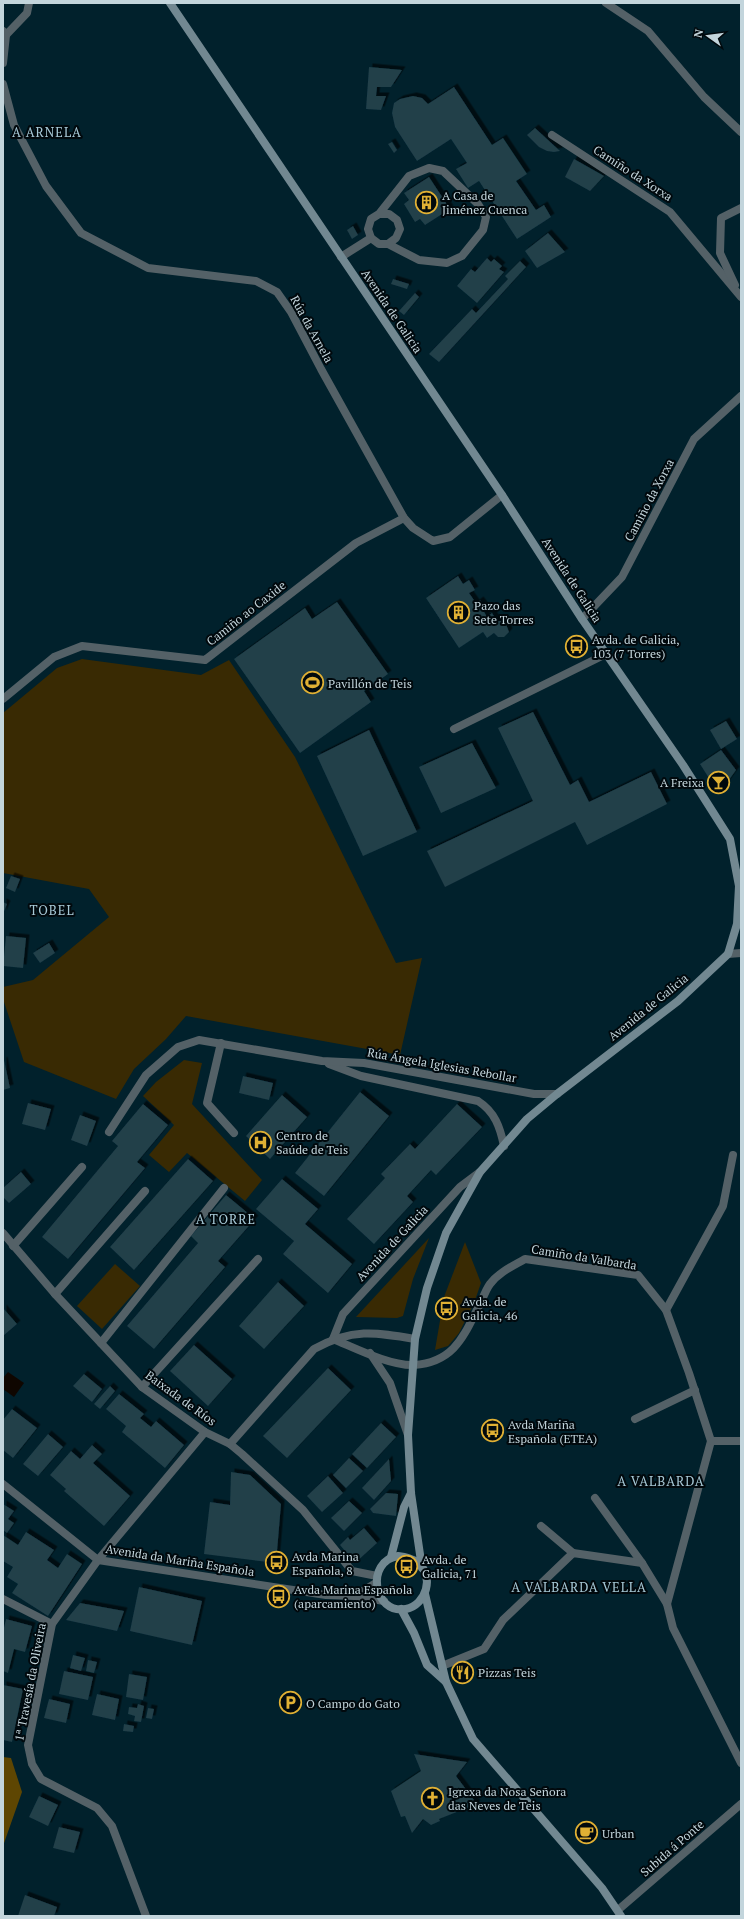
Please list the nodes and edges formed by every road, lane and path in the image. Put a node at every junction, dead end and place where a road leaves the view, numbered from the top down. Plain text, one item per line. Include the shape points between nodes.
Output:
1 (29, 3) edge
2 (170, 3) edge
3 (606, 3) edge
4 (4, 32) edge
5 (3, 63) edge
6 (3, 84) edge
7 (741, 132) edge
8 (552, 135) dead end
9 (741, 208) edge
10 (379, 214) junction
11 (371, 238) junction
12 (388, 244) junction
13 (341, 257) junction
14 (740, 296) edge
15 (741, 396) edge
16 (502, 495) junction
17 (404, 518) junction
18 (582, 619) junction
19 (606, 654) junction
20 (3, 699) edge
21 (454, 729) dead end
22 (741, 953) edge
23 (728, 954) junction
24 (221, 1043) junction
25 (322, 1061) junction
26 (557, 1094) junction
27 (109, 1132) dead end
28 (234, 1133) dead end
29 (504, 1146) junction
30 (733, 1155) dead end
31 (82, 1167) dead end
32 (480, 1172) junction
33 (224, 1188) dead end
34 (145, 1191) dead end
35 (3, 1234) edge
36 (13, 1246) junction
37 (258, 1259) dead end
38 (55, 1294) junction
39 (666, 1310) junction
40 (332, 1339) junction
41 (415, 1339) junction
42 (101, 1343) junction
43 (370, 1353) junction
44 (413, 1365) junction
45 (142, 1387) junction
46 (695, 1390) junction
47 (635, 1419) dead end
48 (205, 1432) junction
49 (408, 1435) junction
50 (711, 1441) junction
51 (741, 1441) edge
52 (230, 1444) junction
53 (3, 1484) edge
54 (411, 1493) junction
55 (595, 1498) dead end
56 (542, 1526) dead end
57 (573, 1553) junction
58 (391, 1557) junction
59 (98, 1560) junction
60 (642, 1563) junction
61 (422, 1568) junction
62 (377, 1579) junction
63 (425, 1594) junction
64 (355, 1596) junction
65 (3, 1599) edge
66 (384, 1601) junction
67 (667, 1604) junction
68 (401, 1610) junction
69 (52, 1624) junction
70 (442, 1666) junction
71 (446, 1682) junction
72 (741, 1763) edge
73 (741, 1804) edge
74 (619, 1913) edge
75 (146, 1916) edge

1 - 4 street via 27,13
2 - 13 main road, Avenida de Galicia
3 - 7 street via 648,31 704,97
4 - 5 street
6 - 17 street, Rúa da Arnela via 17,132 46,186 81,233 148,268 256,281 277,292 291,312
8 - 14 street, Camiño da Xorxa via 670,212
9 - 14 street, Camiño da Xorxa via 721,218 720,253
10 - 11 street via 371,220 368,229
10 - 12 street via 389,214 397,220 400,229 396,238
10 - 12 street via 409,176 429,168 443,171 478,204 486,217 483,230 462,256 447,263 419,260
11 - 12 street via 379,244
11 - 13 street
13 - 16 main road, Avenida de Galicia
15 - 18 street, Camiño da Xorxa via 694,439 622,577
16 - 17 street, Rúa da Arnela via 450,537 433,540 413,528
16 - 18 main road, Avenida de Galicia
17 - 20 street, Camiño ao Caxide via 356,543 205,660 82,646 54,658
18 - 19 main road, Avenida de Galicia
19 - 21 street
19 - 23 main road, Avenida de Galicia via 683,765 730,839 739,886 737,924
22 - 23 street
23 - 26 main road, Avenida de Galicia via 678,1001
24 - 25 street, Rúa Ángela Iglesias Rebollar
24 - 27 street, Rúa Ángela Iglesias Rebollar via 199,1040 178,1047 146,1075
24 - 28 street via 207,1103
25 - 26 street, Rúa Ángela Iglesias Rebollar via 364,1062 534,1094
25 - 29 street, Rúa Ángela Iglesias Rebollar via 361,1076 478,1101 487,1106 494,1116
26 - 29 main road, Avenida de Galicia via 527,1120
29 - 32 main road, Avenida de Galicia
30 - 39 street via 723,1206
31 - 36 street
32 - 40 street, Avenida de Galicia via 460,1187 343,1314
32 - 41 main road, Avenida de Galicia via 446,1233 427,1288
33 - 42 street
34 - 38 street
35 - 36 street, Baixada de Ríos
36 - 38 street, Baixada de Ríos
37 - 45 street
38 - 42 street, Baixada de Ríos
39 - 44 street, Camiño da Valbarda via 638,1276 525,1259 490,1284 463,1337 450,1353 436,1360
39 - 46 street, Camiño da Valbarda
40 - 41 street via 376,1332
40 - 43 street
40 - 52 street via 314,1350
41 - 44 main road, Avenida de Galicia
42 - 45 street, Baixada de Ríos
43 - 44 street via 390,1361
43 - 49 street, Avenida de Galicia via 390,1383
44 - 49 main road, Avenida de Galicia
45 - 48 street, Baixada de Ríos
46 - 47 street
46 - 50 street, Camiño da Valbarda
48 - 52 street, Baixada de Ríos
48 - 59 street, 1ª Travesía da Oliveira
49 - 54 main road, Avenida de Galicia
50 - 51 street
50 - 67 street
52 - 62 street, Baixada de Ríos via 303,1510 352,1571
53 - 59 street, Avenida da Mariña Española
54 - 58 main road, Avenida de Galicia via 404,1507
54 - 61 main road, Avenida de Galicia
55 - 60 street
56 - 57 street
57 - 60 street
57 - 70 street via 503,1620 484,1649
58 - 61 main road via 407,1557
58 - 62 main road via 384,1563
59 - 64 street, Avenida da Mariña Española via 326,1595
59 - 69 street, 1ª Travesía da Oliveira
60 - 67 street
61 - 63 main road via 426,1580
62 - 64 street
62 - 66 main road via 379,1594
63 - 68 main road via 418,1604
63 - 70 main road
64 - 66 street, Avenida da Mariña Española
65 - 69 street
66 - 68 main road
67 - 72 street via 673,1628
68 - 71 main road via 427,1665
69 - 75 street, 1ª Travesía da Oliveira via 28,1745 32,1764 41,1779 97,1808 112,1826
70 - 71 main road
71 - 74 main road via 473,1739 602,1888
73 - 74 street, Subida á Ponte

